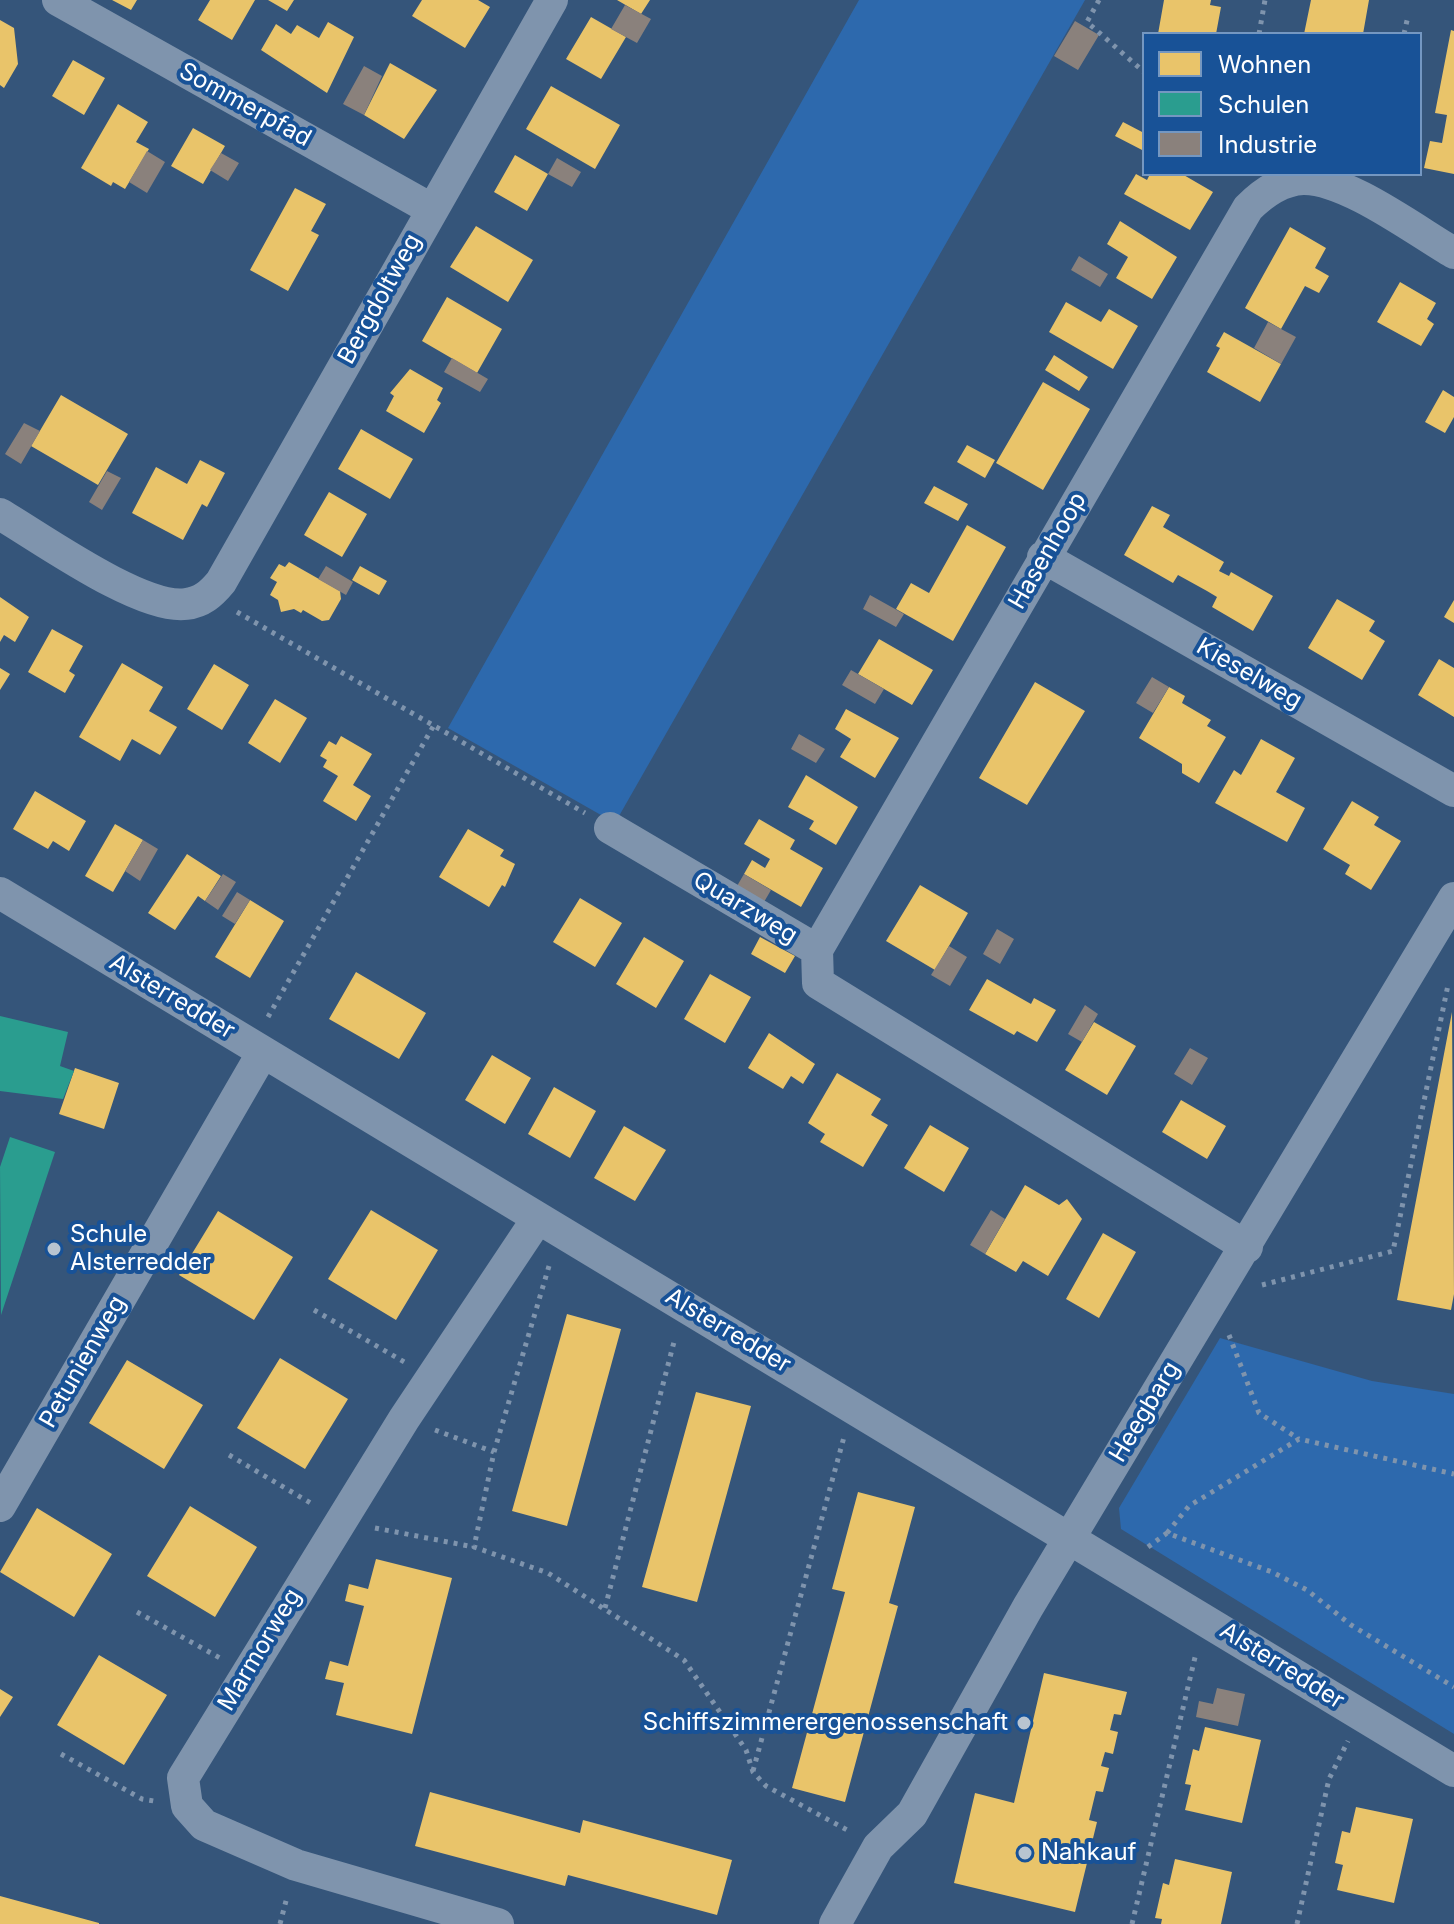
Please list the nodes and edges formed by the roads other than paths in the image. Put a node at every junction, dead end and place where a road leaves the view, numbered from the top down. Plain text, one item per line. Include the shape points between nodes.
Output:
1 (58, 0) edge
2 (552, 0) edge
3 (431, 209) junction
4 (1454, 253) edge
5 (0, 514) edge
6 (1043, 557) junction
7 (1454, 791) edge
8 (610, 828) road end
9 (0, 893) edge
10 (1454, 898) edge
11 (817, 950) junction
12 (257, 1049) junction
13 (549, 1224) junction
14 (1247, 1247) junction
15 (0, 1506) edge
16 (1070, 1536) junction
17 (1454, 1771) edge
18 (498, 1924) edge
19 (835, 1924) edge

1 - 3 street, Sommerpfad
2 - 3 street, Bergdoltweg
3 - 5 street, Bergdoltweg via 221,582 208,596 173,605 143,596
4 - 6 street, Hasenhoop via 1338,186 1304,179 1261,194
6 - 7 street, Kieselweg
6 - 11 street, Hasenhoop
8 - 11 street, Quarzweg
9 - 12 street, Alsterredder
10 - 14 street, Heegbarg
11 - 14 street, Quarzweg via 818,983
12 - 13 street, Alsterredder
12 - 15 street, Petunienweg
13 - 16 street, Alsterredder
13 - 18 street, Marmorweg via 431,1377 183,1778 187,1806 204,1825 296,1865
14 - 16 street, Heegbarg
16 - 17 street, Alsterredder
16 - 19 street, Heegbarg via 912,1814 878,1847

